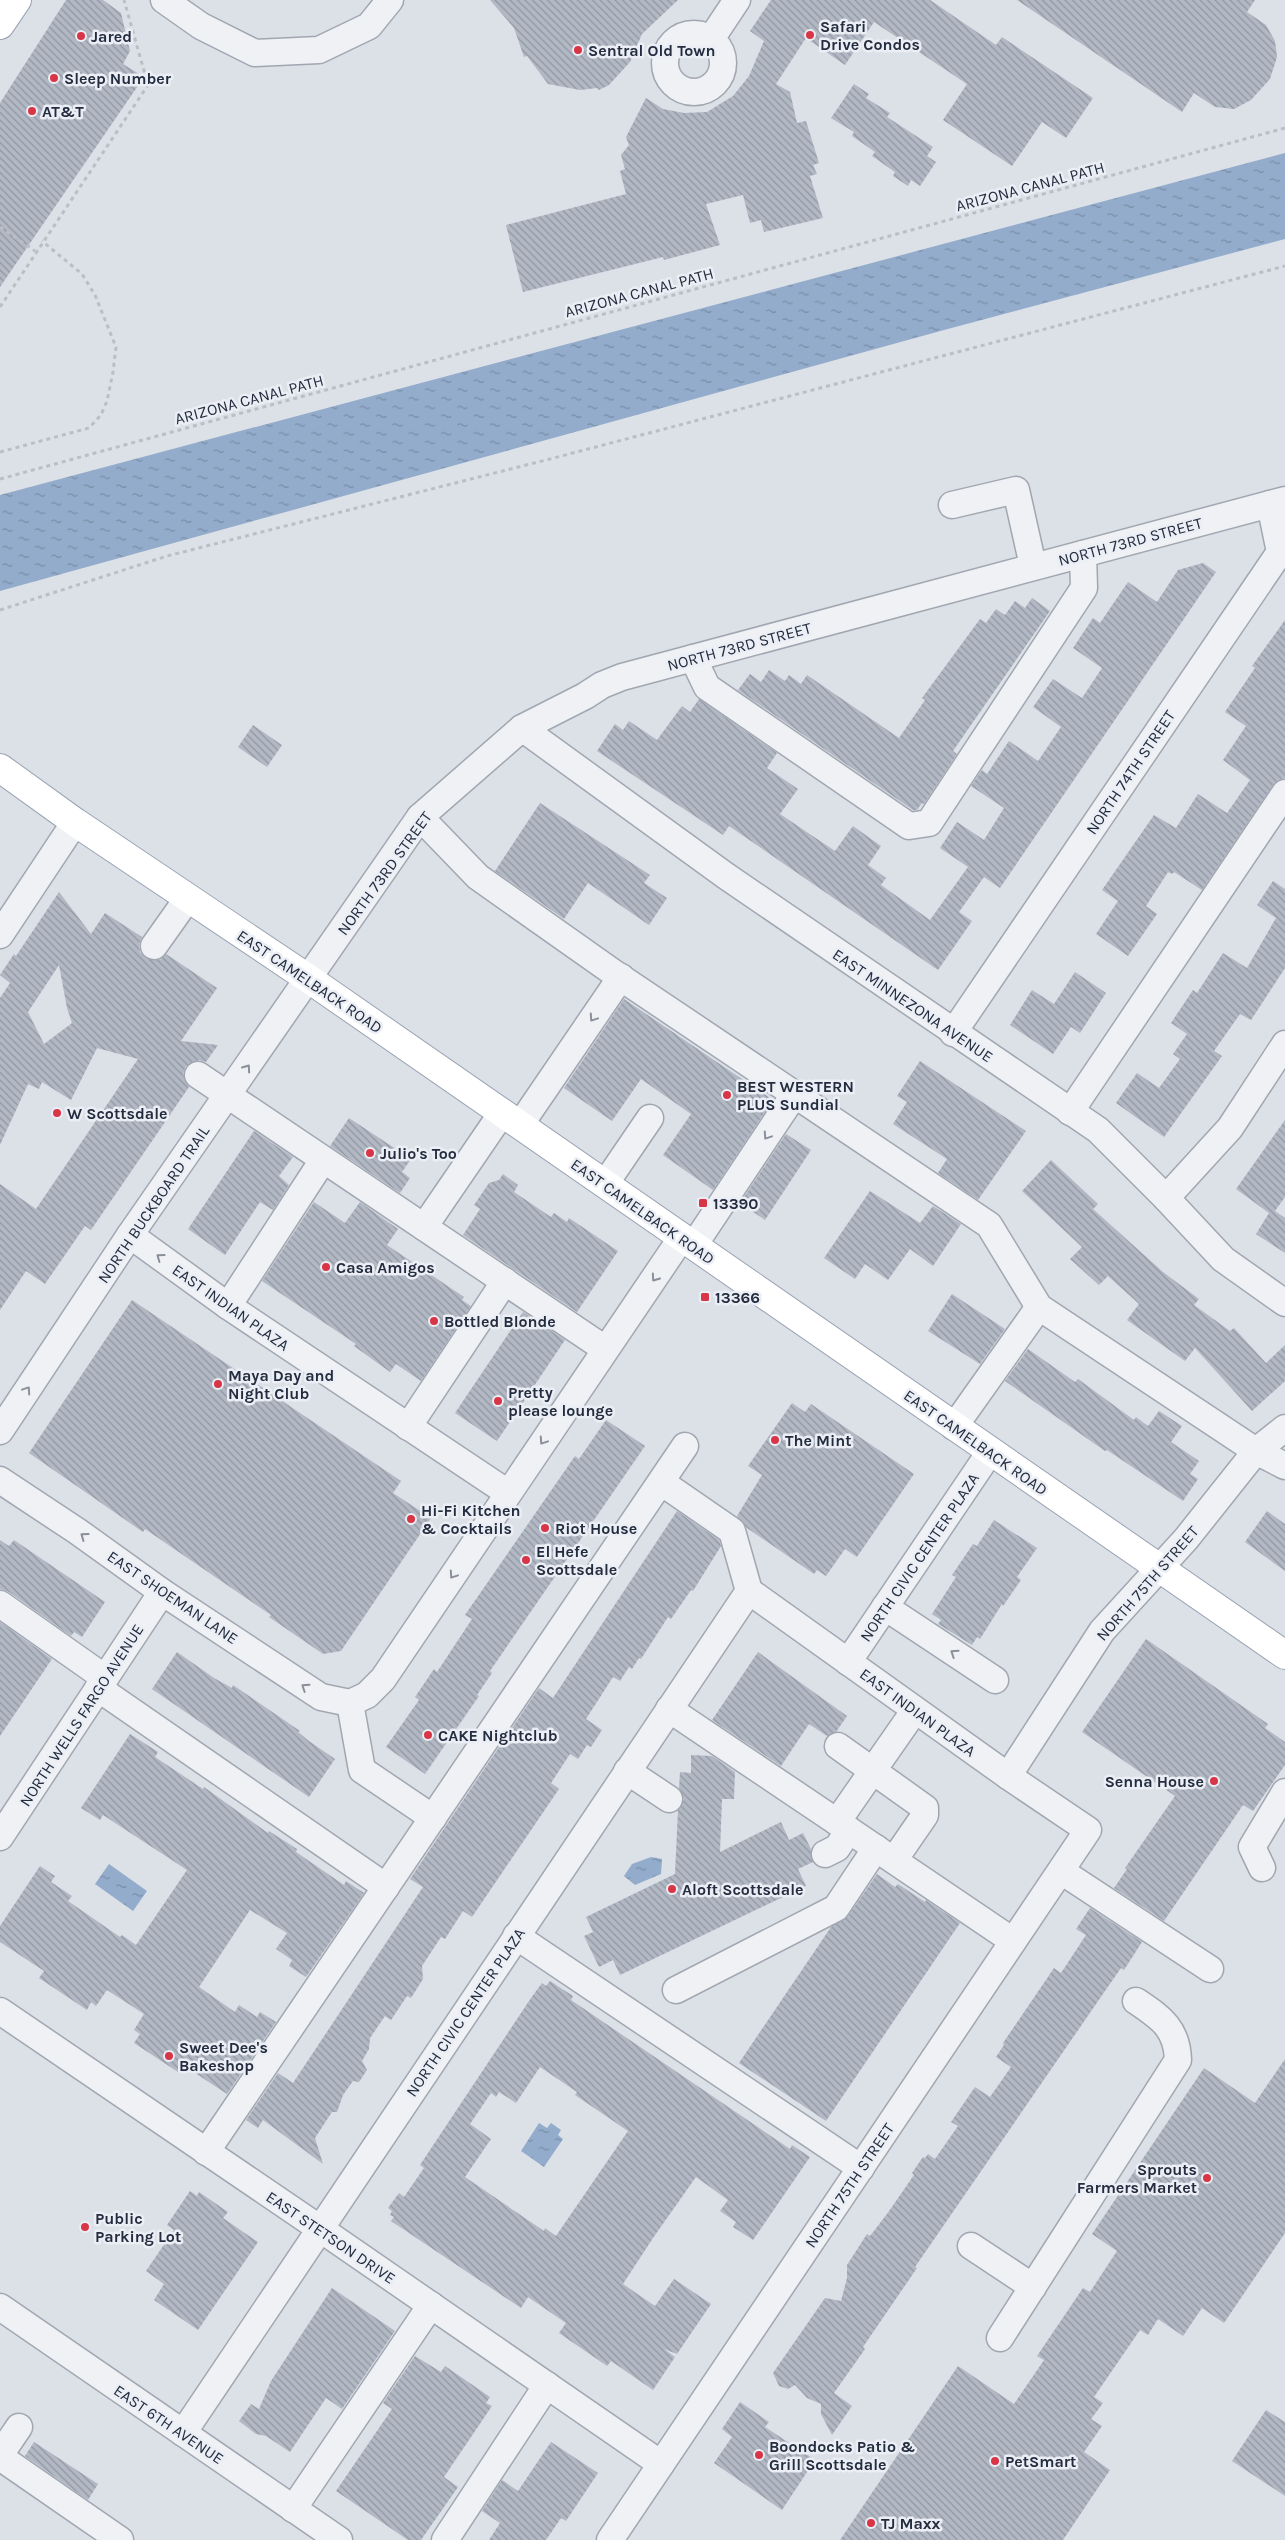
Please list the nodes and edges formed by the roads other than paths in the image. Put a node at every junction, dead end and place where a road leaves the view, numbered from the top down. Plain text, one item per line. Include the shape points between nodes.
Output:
1 (17, 0) edge
2 (164, 0) edge
3 (390, 0) edge
4 (737, 0) edge
5 (0, 25) edge
6 (711, 39) dead end
7 (1278, 502) edge
8 (952, 505) dead end
9 (1083, 554) junction
10 (1034, 566) junction
11 (694, 658) junction
12 (522, 728) junction
13 (0, 768) edge
14 (1285, 792) edge
15 (420, 816) junction
16 (75, 822) junction
17 (188, 898) junction
18 (0, 934) edge
19 (154, 946) dead end
20 (621, 978) junction
21 (309, 979) junction
22 (953, 1033) junction
23 (1285, 1044) edge
24 (198, 1075) dead end
25 (228, 1094) junction
26 (794, 1095) junction
27 (1070, 1112) junction
28 (650, 1118) dead end
29 (511, 1119) junction
30 (323, 1160) junction
31 (605, 1184) junction
32 (1166, 1198) junction
33 (424, 1227) junction
34 (130, 1235) junction
35 (688, 1241) junction
36 (505, 1281) junction
37 (1285, 1302) edge
38 (228, 1306) junction
39 (1039, 1307) junction
40 (605, 1349) junction
41 (3, 1420) edge
42 (408, 1427) junction
43 (954, 1427) junction
44 (1285, 1428) edge
45 (686, 1446) dead end
46 (1256, 1451) junction
47 (990, 1452) junction
48 (1285, 1466) edge
49 (0, 1480) edge
50 (661, 1482) junction
51 (508, 1493) junction
52 (1159, 1568) junction
53 (749, 1591) junction
54 (162, 1592) junction
55 (0, 1604) edge
56 (885, 1607) junction
57 (1285, 1656) edge
58 (848, 1662) junction
59 (995, 1680) dead end
60 (102, 1683) junction
61 (350, 1703) junction
62 (669, 1709) junction
63 (915, 1710) junction
64 (838, 1746) dead end
65 (627, 1771) junction
66 (872, 1771) junction
67 (1008, 1776) junction
68 (1285, 1792) edge
69 (669, 1799) dead end
70 (433, 1818) junction
71 (843, 1826) junction
72 (1088, 1830) joint
73 (0, 1838) edge
74 (825, 1854) dead end
75 (885, 1854) junction
76 (1262, 1868) dead end
77 (1061, 1871) junction
78 (386, 1888) junction
79 (516, 1936) junction
80 (1014, 1941) junction
81 (1210, 1969) dead end
82 (676, 1990) dead end
83 (1136, 2001) dead end
84 (0, 2011) edge
85 (206, 2152) junction
86 (861, 2168) junction
87 (319, 2228) junction
88 (971, 2246) dead end
89 (1033, 2287) junction
90 (431, 2305) junction
91 (0, 2307) edge
92 (1000, 2338) dead end
93 (547, 2385) junction
94 (19, 2427) dead end
95 (183, 2433) junction
96 (0, 2456) edge
97 (661, 2464) junction
98 (293, 2508) junction
99 (120, 2540) edge
100 (339, 2540) edge
101 (445, 2540) edge
102 (610, 2540) edge

1 - 5 main road
2 - 3 street via 201,26 255,52 319,50 369,26
4 - 6 street
7 - 9 street, NORTH 73RD STREET
7 - 22 street, NORTH 74TH STREET via 1280,552
8 - 10 street via 1016,490
9 - 10 street, NORTH 73RD STREET
9 - 11 street via 1084,588 929,823 909,826 707,687
10 - 11 street, NORTH 73RD STREET
11 - 12 street, NORTH 73RD STREET via 602,685
12 - 15 street, NORTH 73RD STREET
12 - 22 street, EAST MINNEZONA AVENUE
13 - 16 main road, EAST CAMELBACK ROAD
14 - 27 street
15 - 20 street via 478,877
15 - 21 street, NORTH 73RD STREET
16 - 17 main road, EAST CAMELBACK ROAD
16 - 18 street
17 - 19 street
17 - 21 main road, EAST CAMELBACK ROAD
20 - 26 street
20 -> 29 street
25 -> 21 street, NORTH BUCKBOARD TRAIL
21 - 29 main road, EAST CAMELBACK ROAD
22 - 27 street, EAST MINNEZONA AVENUE
23 - 32 street via 1230,1128
24 - 25 street
25 - 30 street
25 - 34 street, NORTH BUCKBOARD TRAIL
26 -> 35 street
26 - 39 street via 988,1225
27 - 32 street, EAST MINNEZONA AVENUE via 1098,1130
28 - 31 street
29 - 31 main road, EAST CAMELBACK ROAD
29 - 33 street
30 - 33 street
30 - 38 street
31 - 35 main road, EAST CAMELBACK ROAD
32 - 37 street, EAST MINNEZONA AVENUE via 1223,1259
33 - 36 street
38 -> 34 street, EAST INDIAN PLAZA
41 -> 34 street, NORTH BUCKBOARD TRAIL
35 -> 40 street
35 - 43 main road, EAST CAMELBACK ROAD
36 - 40 street
36 - 42 street
38 - 42 street, EAST INDIAN PLAZA
39 - 43 street
39 - 46 street
40 -> 51 street
42 - 51 street, EAST INDIAN PLAZA
43 - 47 main road, EAST CAMELBACK ROAD
44 - 46 street, NORTH 75TH STREET
45 - 50 street
46 - 48 street
46 - 52 street, NORTH 75TH STREET
47 - 52 main road, EAST CAMELBACK ROAD
47 - 56 street, NORTH CIVIC CENTER PLAZA
54 -> 49 street, EAST SHOEMAN LANE via 77,1530
50 - 53 street via 732,1531
50 - 70 street
51 -> 61 street via 383,1679 367,1695
52 - 57 main road, EAST CAMELBACK ROAD
52 - 67 street, NORTH 75TH STREET via 1102,1631
53 - 58 street, EAST INDIAN PLAZA
53 - 62 street, NORTH CIVIC CENTER PLAZA
54 - 60 street, NORTH WELLS FARGO AVENUE
61 -> 54 street, EAST SHOEMAN LANE via 321,1697
55 - 60 street
56 - 58 street, NORTH CIVIC CENTER PLAZA
59 -> 56 street
58 - 63 street, EAST INDIAN PLAZA
60 - 73 street, NORTH WELLS FARGO AVENUE
60 - 78 street
61 - 70 street via 362,1770
62 - 65 street, NORTH CIVIC CENTER PLAZA
62 - 71 street
63 - 66 street
63 - 67 street, EAST INDIAN PLAZA
64 - 66 street
65 - 69 street
65 - 79 street, NORTH CIVIC CENTER PLAZA
66 - 71 street
66 - 75 street via 925,1808 925,1815
67 - 72 street, EAST INDIAN PLAZA
68 - 76 street via 1252,1847
70 - 78 street
71 - 74 street via 837,1848
71 - 75 street
72 - 77 street, NORTH 75TH STREET
75 - 80 street
75 - 82 street via 836,1908
77 - 80 street, NORTH 75TH STREET
77 - 81 street
78 - 85 street
79 - 86 street
79 - 87 street, NORTH CIVIC CENTER PLAZA
80 - 86 street, NORTH 75TH STREET
83 - 89 street via 1160,2017 1170,2029 1177,2043 1178,2060
84 - 85 street, EAST STETSON DRIVE
85 - 87 street, EAST STETSON DRIVE
86 - 97 street, NORTH 75TH STREET
87 - 90 street, EAST STETSON DRIVE
87 - 95 street, NORTH CIVIC CENTER PLAZA
88 - 89 street
89 - 92 street
90 - 93 street, EAST STETSON DRIVE
90 - 98 street
91 - 95 street, EAST 6TH AVENUE
93 - 97 street, EAST STETSON DRIVE
93 - 101 street
94 - 96 street
95 - 98 street, EAST 6TH AVENUE
96 - 99 street
97 - 102 street, NORTH 75TH STREET
98 - 100 street, EAST 6TH AVENUE

